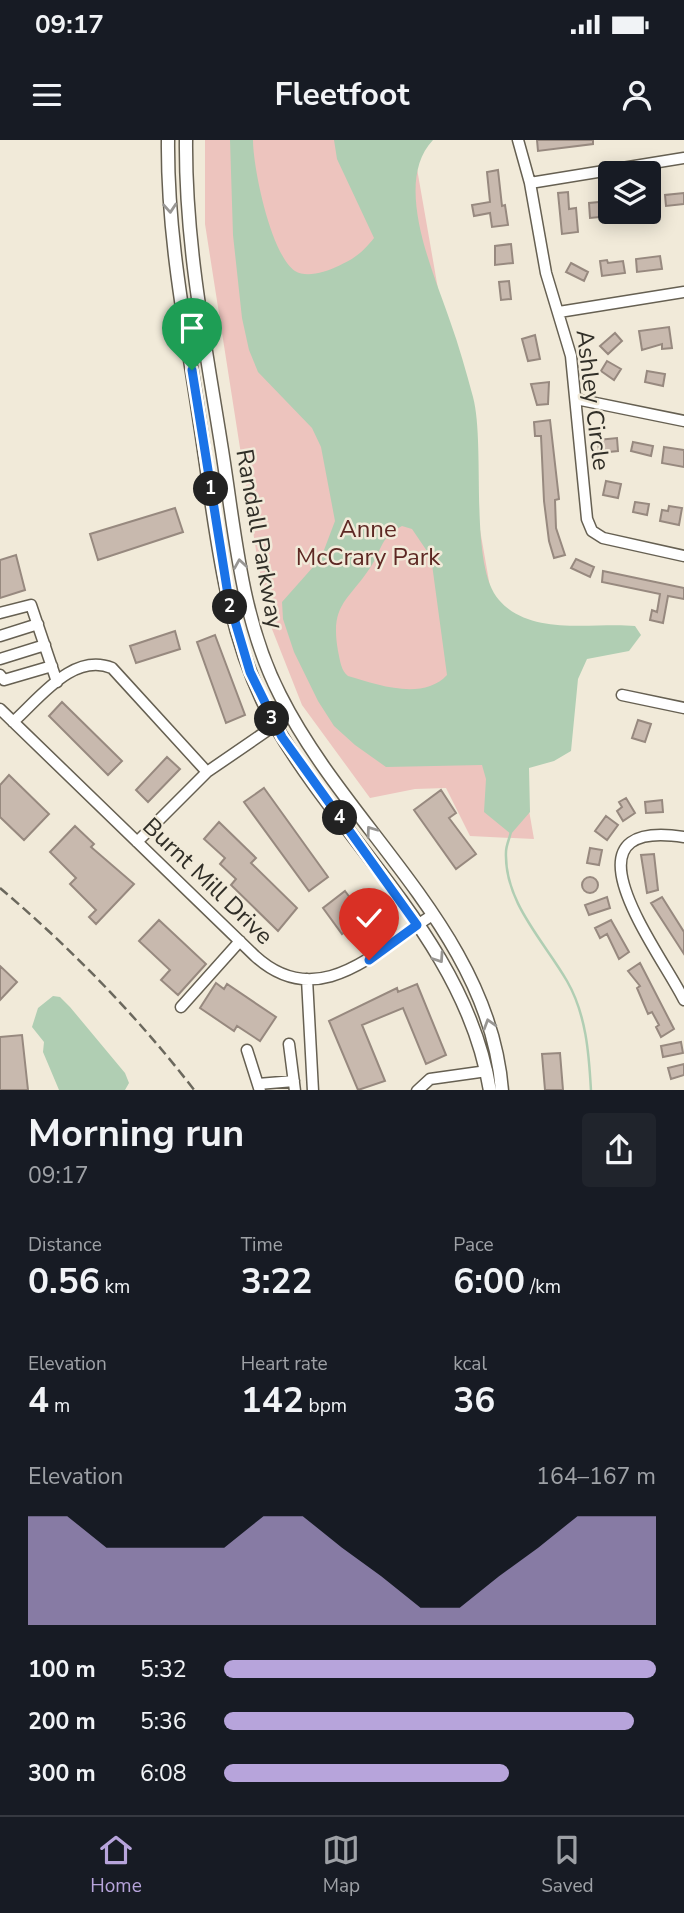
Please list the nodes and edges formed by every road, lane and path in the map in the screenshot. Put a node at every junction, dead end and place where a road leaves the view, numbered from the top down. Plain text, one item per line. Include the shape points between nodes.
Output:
1 (168, 140) edge
2 (186, 140) edge
3 (518, 140) edge
4 (684, 158) edge
5 (530, 183) junction
6 (684, 292) edge
7 (559, 312) junction
8 (576, 399) junction
9 (684, 421) edge
10 (684, 556) edge
11 (0, 613) edge
12 (38, 624) junction
13 (0, 636) edge
14 (45, 645) junction
15 (0, 659) edge
16 (52, 666) junction
17 (0, 675) edge
18 (57, 682) junction
19 (622, 695) dead end
20 (684, 708) edge
21 (0, 709) edge
22 (290, 715) junction
23 (13, 722) junction
24 (275, 725) junction
25 (207, 772) junction
26 (684, 837) edge
27 (137, 842) junction
28 (431, 916) junction
29 (417, 925) junction
30 (240, 941) junction
31 (307, 979) junction
32 (684, 1000) edge
33 (181, 1007) dead end
34 (289, 1044) dead end
35 (247, 1049) dead end
36 (487, 1071) junction
37 (294, 1086) edge
38 (259, 1087) edge
39 (313, 1090) edge
40 (417, 1090) edge
41 (490, 1090) edge
42 (502, 1090) edge

1 -> 24 main road, Randall Parkway via 176,266 229,601 250,672
22 -> 2 main road, Randall Parkway via 263,658 244,590 190,240
3 - 5 street, Ashley Circle
4 - 5 street
5 - 7 street, Ashley Circle via 546,273
6 - 7 street
7 - 8 street, Ashley Circle
8 - 9 street
8 - 10 street, Ashley Circle via 585,510 592,531 612,541
11 - 12 street via 31,604
12 - 13 street
12 - 14 street
14 - 15 street
14 - 16 street
16 - 17 street via 4,680
16 - 18 street
18 - 23 street
18 - 25 street via 81,665 94,662 112,668
19 - 20 street
21 - 23 street, Burnt Mill Drive
22 - 24 street
28 -> 22 main road, Randall Parkway
23 - 27 street, Burnt Mill Drive
24 - 25 street
24 - 29 main road, Randall Parkway
25 - 27 street
26 - 32 street via 638,836 624,849 621,864 622,883 635,917
27 - 30 street, Burnt Mill Drive
28 - 29 street, Burnt Mill Drive
42 -> 28 main road, Randall Parkway via 479,993
29 - 31 street, Burnt Mill Drive via 349,971
29 -> 36 main road, Randall Parkway via 465,1002
30 - 31 street, Burnt Mill Drive via 270,968
30 - 33 street
31 - 39 street
34 - 37 street
35 - 38 street
36 - 40 street via 430,1079
36 - 41 main road, Randall Parkway
37 - 38 street

